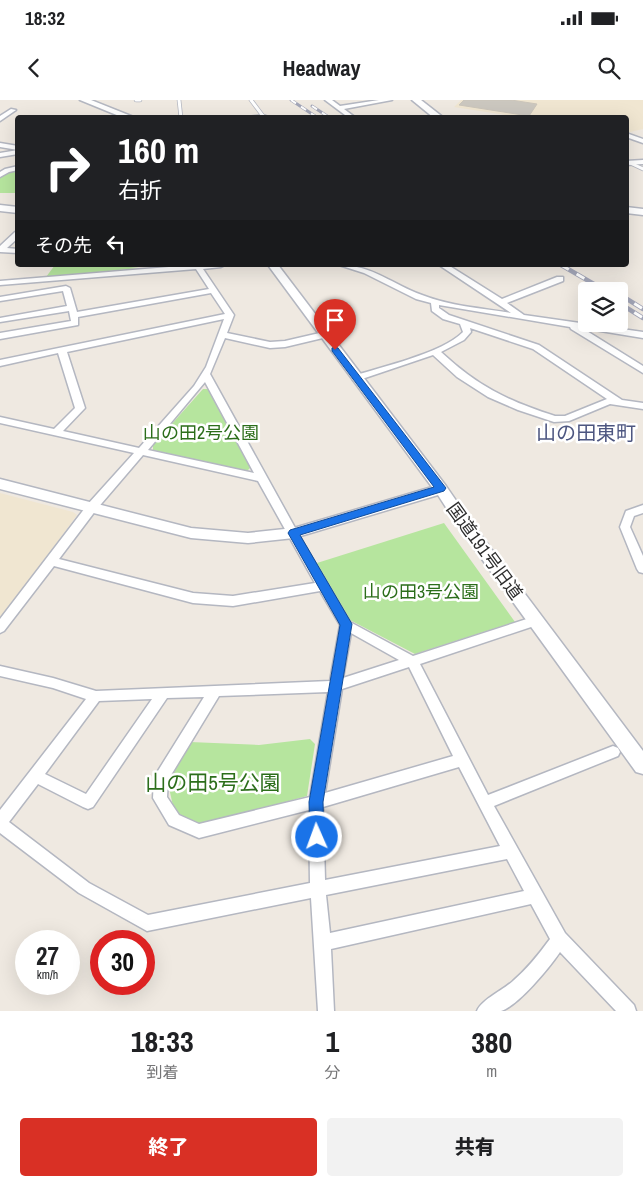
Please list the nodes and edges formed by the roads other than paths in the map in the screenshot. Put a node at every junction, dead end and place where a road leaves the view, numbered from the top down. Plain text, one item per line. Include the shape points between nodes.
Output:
1 (84, 100) edge
2 (107, 100) edge
3 (136, 100) edge
4 (140, 100) edge
5 (178, 100) edge
6 (251, 100) edge
7 (328, 100) edge
8 (389, 100) edge
9 (416, 100) edge
10 (369, 101) edge
11 (96, 105) junction
12 (0, 107) edge
13 (340, 108) junction
14 (124, 115) edge
15 (180, 115) edge
16 (262, 115) edge
17 (349, 115) edge
18 (436, 115) edge
19 (0, 119) edge
20 (629, 137) edge
21 (643, 141) edge
22 (0, 145) edge
23 (15, 149) edge
24 (15, 151) edge
25 (0, 154) edge
26 (629, 162) edge
27 (629, 162) edge
28 (643, 162) edge
29 (15, 168) edge
30 (643, 169) edge
31 (0, 175) edge
32 (0, 208) edge
33 (15, 210) edge
34 (629, 210) edge
35 (643, 212) edge
36 (15, 236) edge
37 (0, 249) edge
38 (15, 251) edge
39 (146, 267) edge
40 (198, 267) joint
41 (274, 267) edge
42 (351, 267) edge
43 (446, 267) edge
44 (163, 269) junction
45 (560, 279) dead end
46 (0, 283) edge
47 (215, 290) junction
48 (0, 299) edge
49 (435, 302) junction
50 (500, 303) junction
51 (73, 311) junction
52 (230, 315) junction
53 (523, 318) junction
54 (0, 320) edge
55 (464, 324) junction
56 (571, 325) junction
57 (223, 335) junction
58 (324, 335) junction
59 (643, 335) edge
60 (0, 336) edge
61 (62, 351) junction
62 (435, 352) junction
63 (0, 363) edge
64 (643, 370) edge
65 (206, 375) junction
66 (356, 378) junction
67 (620, 402) junction
68 (643, 406) edge
69 (0, 420) edge
70 (57, 432) junction
71 (140, 451) junction
72 (262, 478) junction
73 (0, 484) edge
74 (441, 488) junction
75 (92, 507) junction
76 (643, 509) edge
77 (294, 533) junction
78 (51, 561) junction
79 (643, 569) edge
80 (324, 586) junction
81 (536, 620) junction
82 (346, 624) junction
83 (0, 628) edge
84 (412, 661) junction
85 (0, 672) edge
86 (335, 686) junction
87 (215, 691) junction
88 (164, 693) junction
89 (96, 696) junction
90 (613, 752) dead end
91 (462, 760) junction
92 (643, 766) edge
93 (36, 776) junction
94 (316, 802) junction
95 (484, 803) junction
96 (0, 824) edge
97 (511, 851) junction
98 (318, 890) junction
99 (534, 896) junction
100 (560, 939) junction
101 (323, 943) junction
102 (326, 1011) edge
103 (485, 1011) edge
104 (628, 1011) edge

1 - 11 street
2 - 11 street
3 - 4 lane
5 - 15 lane
6 - 16 lane
7 - 13 street
8 - 10 street
9 - 18 street
10 - 13 street
11 - 14 street
12 - 19 street via 13,110
13 - 17 street
20 - 21 street
22 - 23 street
24 - 25 street
26 - 28 street
27 - 30 lane
29 - 31 street
32 - 33 main road
34 - 35 main road
36 - 37 street
37 - 38 street
39 - 44 street
40 - 44 street
40 - 47 street
41 - 58 street, 国道191号旧道
42 - 49 street via 377,274 408,292
43 - 50 street
44 - 46 street
45 - 50 street
47 - 51 street
47 - 52 street
48 - 51 street via 66,288
49 - 53 street
49 - 55 street via 439,313
50 - 53 street
51 - 54 street
51 - 60 street via 76,323
52 - 57 street
52 - 61 street
53 - 56 street
55 - 62 street via 467,329 462,340
55 - 67 street via 536,347
56 - 59 street
56 - 64 street
57 - 58 street via 270,345
57 - 65 street
58 - 66 street, 国道191号旧道
61 - 63 street
61 - 70 street via 80,408
62 - 66 street
62 - 67 street via 460,375 491,395 554,419 566,419 609,401
65 - 71 street
65 - 72 street
66 - 74 street, 国道191号旧道
67 - 68 street
69 - 70 street
70 - 71 street
71 - 72 street
71 - 75 street
72 - 77 street
73 - 75 street
74 - 77 street
74 - 81 street, 国道191号旧道
75 - 77 street via 201,534 248,538
75 - 78 street
76 - 79 street via 630,514 625,527
77 - 80 street
78 - 80 street via 193,598 233,601
78 - 83 street
80 - 82 street
81 - 84 street
81 - 92 street, 国道191号旧道
82 - 84 street
82 - 86 street
84 - 86 street
84 - 91 street
85 - 89 street
86 - 87 street
86 - 94 street
87 - 88 street
87 - 94 street via 161,779 160,798 174,820 199,831
88 - 89 street
88 - 93 street via 88,802
89 - 93 street
90 - 95 street
91 - 94 street
91 - 95 street
93 - 96 street
94 - 98 street
95 - 97 street
96 - 98 street via 84,888 147,923
97 - 98 street
97 - 99 street
98 - 101 street
99 - 100 street
99 - 101 street
100 - 103 street via 530,979
100 - 104 street
101 - 102 street

